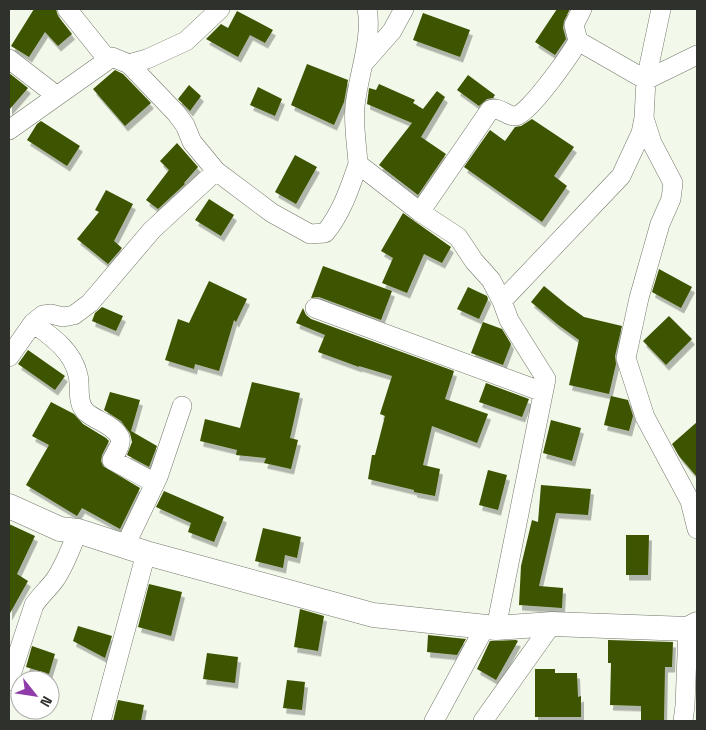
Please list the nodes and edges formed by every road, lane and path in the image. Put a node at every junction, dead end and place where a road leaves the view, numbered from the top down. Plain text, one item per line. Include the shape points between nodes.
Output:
1 (67, 9) edge
2 (220, 9) edge
3 (367, 9) edge
4 (404, 9) edge
5 (582, 9) edge
6 (661, 9) edge
7 (578, 40) junction
8 (697, 55) edge
9 (9, 59) edge
10 (108, 60) junction
11 (129, 64) junction
12 (363, 64) junction
13 (646, 80) junction
14 (57, 96) junction
15 (644, 118) junction
16 (9, 130) edge
17 (358, 164) junction
18 (216, 171) junction
19 (420, 212) junction
20 (502, 302) junction
21 (315, 308) dead end
22 (33, 323) junction
23 (9, 357) edge
24 (543, 392) junction
25 (182, 406) dead end
26 (155, 482) junction
27 (9, 506) edge
28 (697, 529) edge
29 (78, 531) junction
30 (135, 549) junction
31 (552, 624) junction
32 (693, 626) edge
33 (490, 627) junction
34 (9, 681) edge
35 (102, 721) edge
36 (434, 721) edge
37 (483, 721) edge
38 (682, 721) edge

1 - 10 street
2 - 11 street via 186,41
3 - 12 street via 369,17
4 - 12 street via 392,31
5 - 7 street via 574,25
6 - 13 street
7 - 13 street
7 - 19 street via 526,110 514,116 494,108 486,114
8 - 13 street
9 - 14 street
10 - 11 street via 112,58
10 - 14 street
11 - 18 street via 176,113 192,142
12 - 17 street via 355,107
13 - 15 street
14 - 16 street
15 - 20 street via 641,133 621,176
15 - 28 street via 652,143 673,183 639,298 626,358 645,417 690,501
17 - 18 street via 350,189 332,224 325,232 315,234 272,212
17 - 19 street
18 - 22 street via 152,230 90,303 74,315 43,315
19 - 20 street via 458,237 491,280
20 - 24 street via 509,320 546,379
21 - 24 street
22 - 23 street
22 - 26 street via 67,350 79,377 80,401 86,412 120,438 112,460
24 - 33 street
25 - 26 street
26 - 30 street
27 - 29 street via 60,529
29 - 30 street
29 - 34 street via 63,566 34,606
30 - 33 street via 373,615
30 - 35 street
31 - 32 street
31 - 33 street
31 - 37 street
32 - 38 street
33 - 36 street

